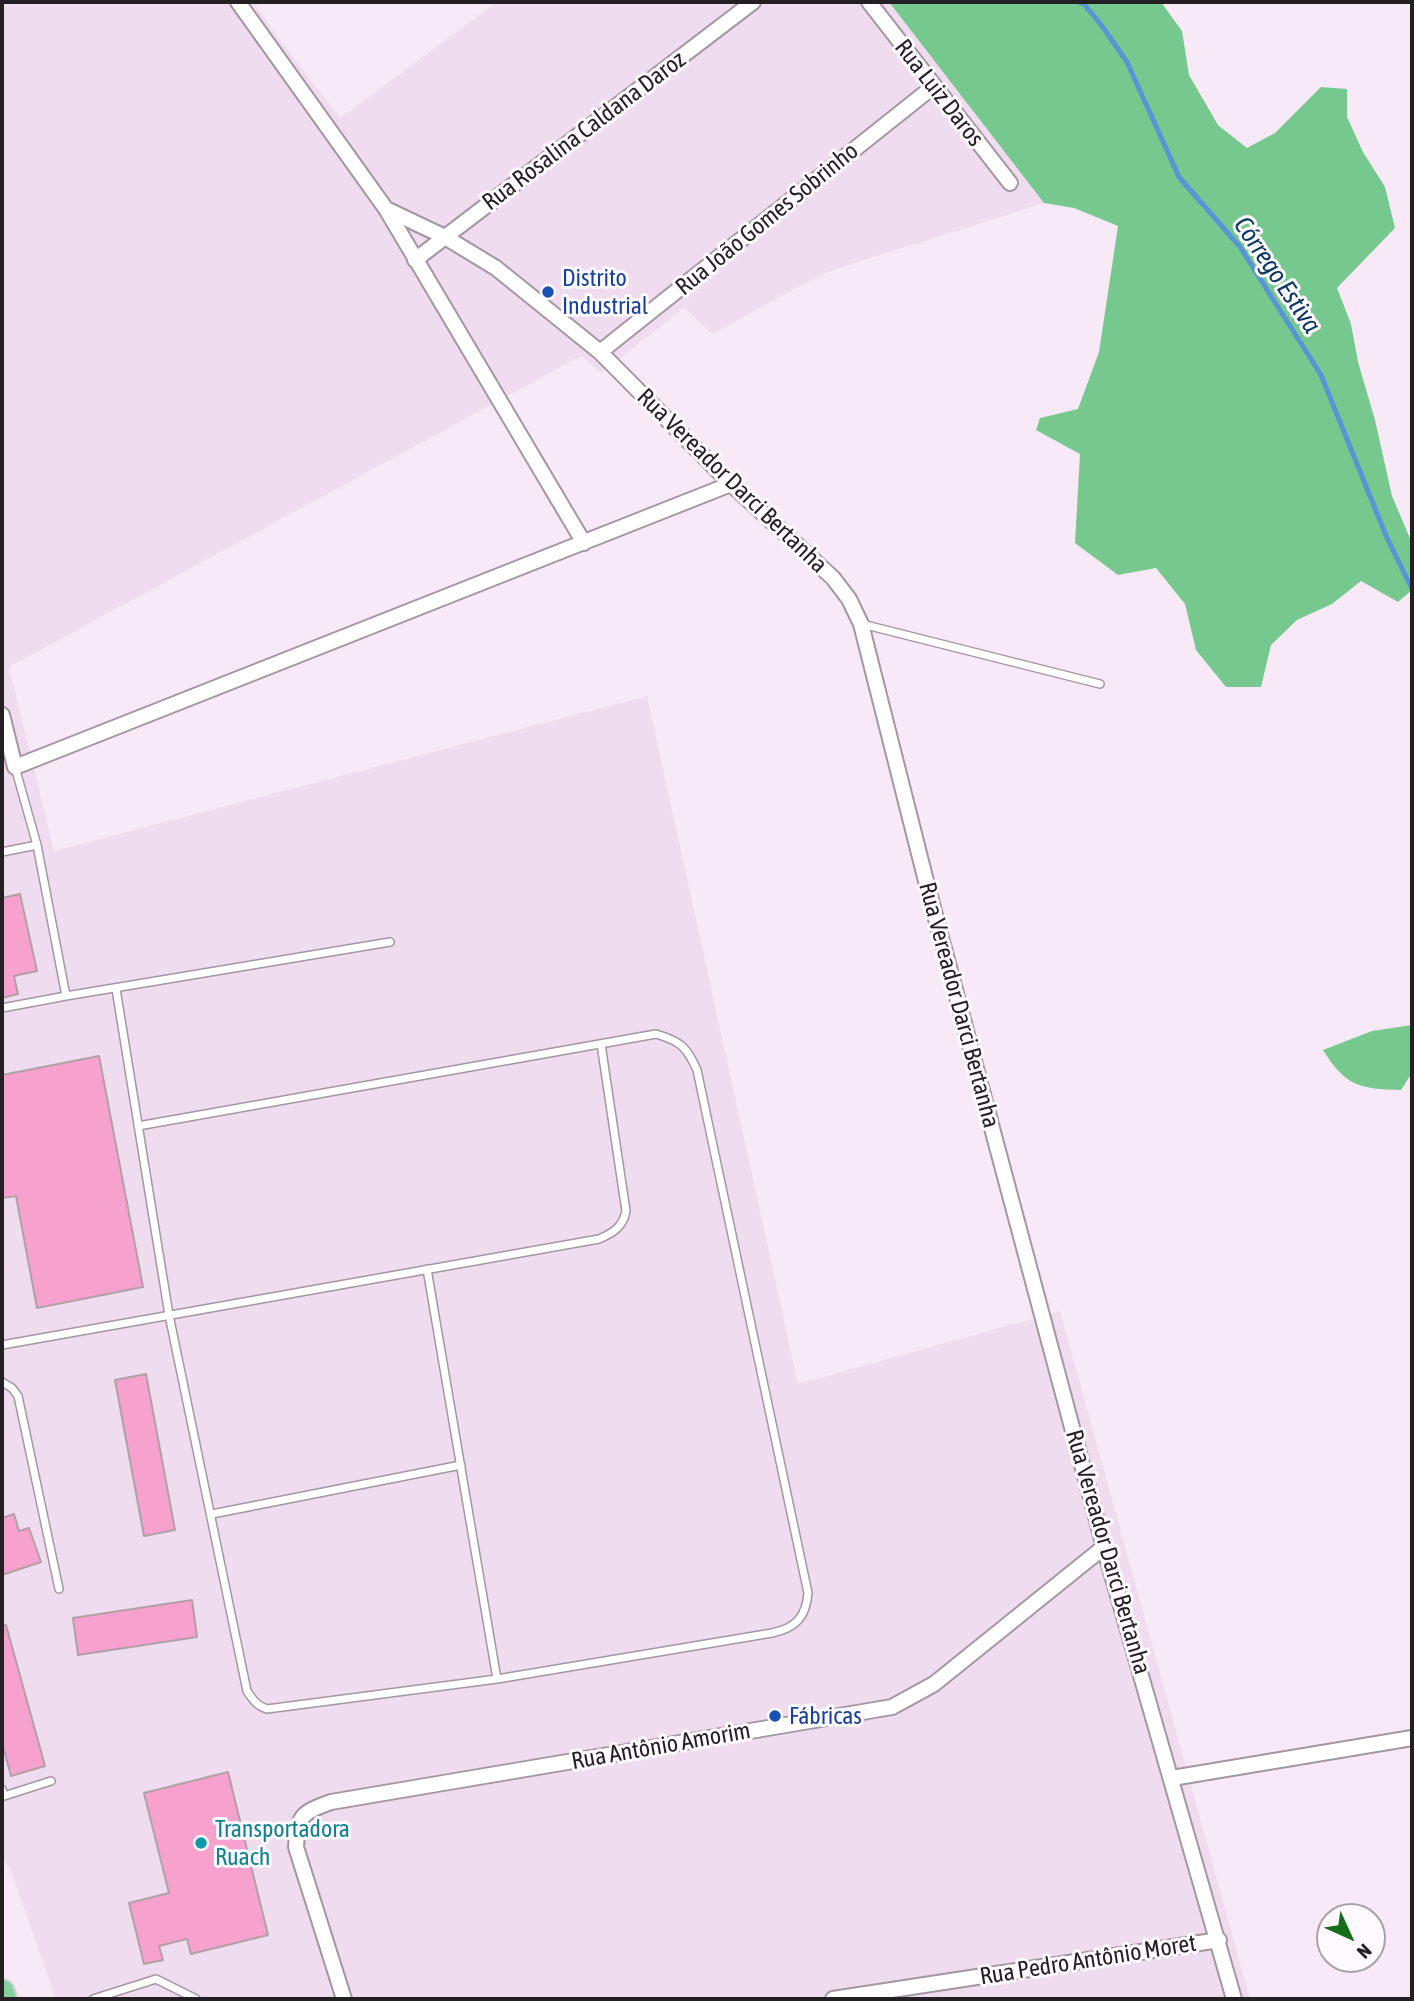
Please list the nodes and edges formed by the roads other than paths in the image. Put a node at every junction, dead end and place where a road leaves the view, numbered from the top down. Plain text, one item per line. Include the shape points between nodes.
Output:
1 (238, 2) edge
2 (753, 2) edge
3 (869, 2) edge
4 (934, 86) junction
5 (1010, 184) dead end
6 (386, 209) junction
7 (444, 237) junction
8 (415, 260) junction
9 (600, 352) junction
10 (732, 484) junction
11 (584, 542) junction
12 (861, 624) junction
13 (1100, 684) dead end
14 (2, 715) edge
15 (15, 767) junction
16 (37, 845) junction
17 (2, 852) edge
18 (390, 942) dead end
19 (116, 989) junction
20 (66, 996) junction
21 (2, 1008) edge
22 (601, 1044) junction
23 (138, 1126) junction
24 (427, 1269) junction
25 (169, 1315) junction
26 (2, 1345) edge
27 (2, 1382) edge
28 (461, 1465) junction
29 (212, 1514) junction
30 (1104, 1547) junction
31 (59, 1589) dead end
32 (497, 1679) junction
33 (1412, 1738) edge
34 (1172, 1778) junction
35 (51, 1781) dead end
36 (2, 1789) edge
37 (1219, 1940) junction
38 (2, 1992) edge
39 (4, 1999) edge
40 (93, 1999) edge
41 (196, 1999) edge
42 (344, 1999) edge
43 (833, 1999) edge
44 (1234, 1999) edge

1 - 6 street, Rua Vereador Darci Bertanha
2 - 7 street, Rua Rosalina Caldana Daroz
3 - 4 street, Rua Luiz Daros
4 - 5 street, Rua Luiz Daros
4 - 9 street, Rua João Gomes Sobrinho
6 - 7 street, Rua Vereador Darci Bertanha
6 - 8 street, Rua Vereador Darci Bertanha
7 - 8 street, Rua Rosalina Caldana Daroz
7 - 9 street, Rua Vereador Darci Bertanha via 496,268
8 - 11 street, Rua Vereador Darci Bertanha
9 - 10 street, Rua Vereador Darci Bertanha
10 - 11 street
10 - 12 street, Rua Vereador Darci Bertanha via 833,578
11 - 15 street
12 - 13 lane
12 - 30 street, Rua Vereador Darci Bertanha
14 - 15 street
15 - 16 lane
16 - 17 lane
16 - 20 lane
18 - 19 lane
19 - 20 lane
19 - 23 lane
20 - 21 lane
22 - 23 lane
22 - 24 lane via 626,1211 619,1227 599,1239
22 - 32 lane via 656,1034 676,1039 697,1070 808,1593 807,1606 800,1621 786,1630
23 - 25 lane
24 - 25 lane
24 - 28 lane
25 - 26 lane
25 - 29 lane
27 - 31 lane via 18,1396
28 - 29 lane
28 - 32 lane
29 - 32 lane via 247,1690 260,1707
30 - 34 street, Rua Vereador Darci Bertanha
30 - 42 street, Rua Antônio Amorim via 934,1684 892,1707 331,1802 309,1810 298,1824 296,1847
33 - 34 street
34 - 37 street, Rua Vereador Darci Bertanha
35 - 36 lane via 4,1796
37 - 43 street, Rua Pedro Antônio Moret
37 - 44 street, Rua Vereador Darci Bertanha
38 - 39 highway
40 - 41 lane via 156,1979

